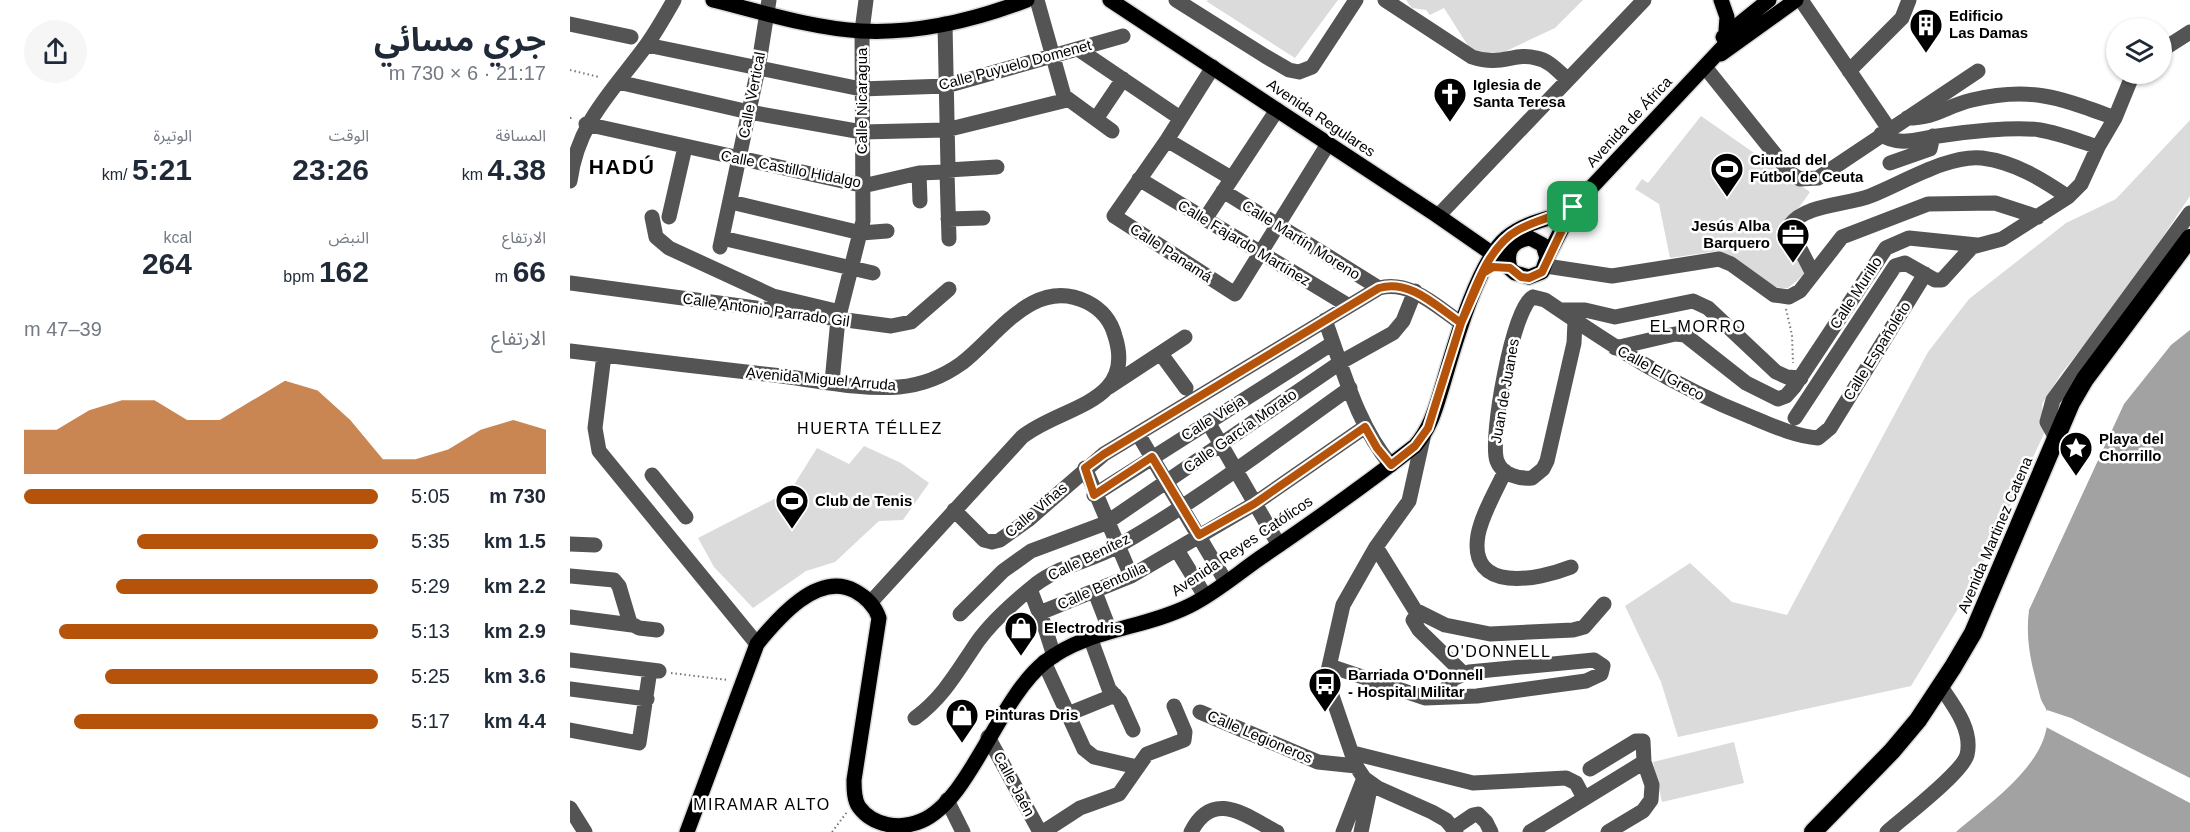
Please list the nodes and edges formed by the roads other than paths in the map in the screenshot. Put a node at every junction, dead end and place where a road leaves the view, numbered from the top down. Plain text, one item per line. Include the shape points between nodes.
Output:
1 (674, 0) edge
2 (713, 0) edge
3 (866, 0) edge
4 (1027, 0) edge
5 (1037, 0) edge
6 (1110, 0) edge
7 (1176, 0) edge
8 (1356, 0) edge
9 (1385, 0) edge
10 (1644, 0) edge
11 (1721, 0) edge
12 (1769, 0) edge
13 (1796, 0) edge
14 (1801, 0) edge
15 (1909, 0) edge
16 (769, 7) edge
17 (570, 24) edge
18 (945, 24) junction
19 (862, 31) junction
20 (1728, 32) junction
21 (2190, 32) edge
22 (1123, 36) dead end
23 (631, 37) dead end
24 (2172, 44) edge
25 (647, 45) junction
26 (1078, 49) junction
27 (1053, 57) junction
28 (1708, 64) junction
29 (1213, 67) junction
30 (758, 69) junction
31 (1849, 71) junction
32 (1978, 71) dead end
33 (1123, 79) junction
34 (1567, 79) junction
35 (618, 82) junction
36 (2129, 84) edge
37 (945, 86) junction
38 (861, 89) junction
39 (1067, 100) junction
40 (1277, 110) junction
41 (749, 112) junction
42 (1180, 118) junction
43 (1906, 118) junction
44 (2115, 118) junction
45 (1096, 119) junction
46 (576, 120) edge
47 (946, 130) junction
48 (1112, 131) dead end
49 (1885, 131) junction
50 (862, 132) junction
51 (1933, 136) junction
52 (1167, 140) junction
53 (1328, 144) junction
54 (685, 147) junction
55 (2098, 147) junction
56 (740, 160) junction
57 (1890, 163) dead end
58 (998, 167) dead end
59 (947, 171) junction
60 (920, 173) junction
61 (1139, 180) junction
62 (570, 181) edge
63 (1227, 184) junction
64 (862, 185) junction
65 (2068, 197) junction
66 (920, 201) dead end
67 (731, 202) junction
68 (1573, 207) junction
69 (2190, 213) edge
70 (1438, 216) junction
71 (1556, 216) junction
72 (652, 217) dead end
73 (669, 217) dead end
74 (2038, 217) junction
75 (983, 218) dead end
76 (948, 219) junction
77 (1205, 219) junction
78 (1276, 224) junction
79 (887, 231) dead end
80 (861, 233) junction
81 (2190, 238) edge
82 (949, 239) dead end
83 (1525, 239) junction
84 (1977, 245) junction
85 (1497, 248) junction
86 (1259, 252) junction
87 (1546, 262) junction
88 (1510, 268) junction
89 (853, 269) junction
90 (873, 273) dead end
91 (1483, 273) junction
92 (1813, 274) junction
93 (1925, 274) junction
94 (1529, 278) junction
95 (570, 283) edge
96 (1379, 288) junction
97 (949, 289) dead end
98 (1414, 291) junction
99 (1533, 297) junction
100 (1349, 306) junction
101 (1560, 310) junction
102 (840, 314) junction
103 (1325, 320) junction
104 (1575, 321) junction
105 (1461, 323) junction
106 (1185, 337) dead end
107 (1333, 343) junction
108 (1615, 348) junction
109 (570, 351) edge
110 (1161, 354) junction
111 (604, 356) junction
112 (1341, 362) junction
113 (1796, 381) junction
114 (832, 382) junction
115 (1109, 387) junction
116 (1186, 388) dead end
117 (1350, 388) junction
118 (1795, 418) dead end
119 (1208, 422) junction
120 (1365, 427) junction
121 (1830, 428) joint
122 (1138, 434) junction
123 (1423, 438) junction
124 (2056, 438) junction
125 (1221, 444) junction
126 (1152, 457) junction
127 (1391, 465) junction
128 (1085, 468) junction
129 (1235, 469) junction
130 (1505, 471) junction
131 (1167, 482) junction
132 (1094, 495) junction
133 (640, 501) junction
134 (1254, 504) junction
135 (1182, 505) junction
136 (954, 510) junction
137 (687, 517) dead end
138 (1106, 523) junction
139 (1199, 535) junction
140 (570, 544) edge
141 (595, 545) dead end
142 (1279, 545) junction
143 (1116, 547) junction
144 (1376, 547) junction
145 (1177, 550) junction
146 (1571, 567) dead end
147 (1131, 576) junction
148 (570, 578) edge
149 (1226, 582) junction
150 (1030, 589) junction
151 (1095, 592) junction
152 (1205, 596) junction
153 (870, 603) junction
154 (1604, 604) dead end
155 (1040, 612) junction
156 (960, 614) dead end
157 (1420, 614) junction
158 (570, 617) edge
159 (632, 625) junction
160 (657, 630) dead end
161 (1110, 631) junction
162 (1090, 637) junction
163 (757, 644) junction
164 (1049, 659) junction
165 (570, 660) edge
166 (1330, 666) junction
167 (1464, 674) junction
168 (1941, 687) junction
169 (570, 689) edge
170 (1115, 695) junction
171 (1441, 696) junction
172 (647, 699) junction
173 (1174, 706) dead end
174 (1200, 712) dead end
175 (1068, 714) junction
176 (915, 718) dead end
177 (570, 730) edge
178 (1133, 730) dead end
179 (988, 737) junction
180 (1644, 762) junction
181 (1137, 767) junction
182 (1590, 769) dead end
183 (1361, 770) junction
184 (1584, 798) junction
185 (947, 800) junction
186 (570, 808) edge
187 (923, 827) edge
188 (1455, 830) edge
189 (1344, 831) edge
190 (585, 832) edge
191 (687, 832) edge
192 (963, 832) edge
193 (1041, 832) edge
194 (1191, 832) edge
195 (1277, 832) edge
196 (1361, 832) edge
197 (1491, 832) edge
198 (1530, 832) edge
199 (1608, 832) edge
200 (1813, 832) edge
201 (1887, 832) edge

1 - 25 street
2 - 16 main road
3 - 19 street, Calle Nicaragua
4 - 18 main road
5 - 27 street
6 - 29 main road, Avenida Regulares
7 - 8 street via 1265,57 1299,72 1311,67
9 - 34 street via 1472,57 1487,62 1536,57
10 - 34 street
11 - 20 main road
12 - 20 main road, Avenida de África
13 - 28 main road, Avenida de África
14 - 31 street
15 - 31 street via 1902,18
16 - 19 main road via 809,24
16 - 30 street, Calle Vertical
17 - 23 street
18 - 19 main road
18 - 37 street
19 - 38 street, Calle Nicaragua
20 - 28 main road, Avenida de África via 1725,45
21 - 24 street
22 - 26 street, Calle Puyuelo Domenet
25 - 30 street, Calle Puyuelo Domenet
25 - 35 street
26 - 27 street, Calle Puyuelo Domenet
26 - 33 street
27 - 37 street, Calle Puyuelo Domenet
27 - 39 street
28 - 49 street via 1790,173 1800,179 1818,178
28 - 68 main road, Avenida de África
29 - 40 main road, Avenida Regulares
29 - 42 street
30 - 38 street, Calle Puyuelo Domenet
30 - 41 street, Calle Vertical
31 - 49 street
32 - 43 street
33 - 42 street
33 - 45 street
34 - 70 street
35 - 41 street
35 - 46 street
36 - 44 street
37 - 38 street, Calle Puyuelo Domenet
37 - 47 street
38 - 50 street, Calle Nicaragua
39 - 45 street
39 - 47 street
40 - 53 main road, Avenida Regulares
40 - 63 street
41 - 50 street
41 - 56 street, Calle Vertical
42 - 52 street
43 - 44 street via 1937,115 1974,100 2032,93 2054,96
43 - 49 street
44 - 55 street
45 - 48 street
46 - 54 street, Calle Castillo Hidalgo
46 - 62 street
47 - 50 street
47 - 59 street
49 - 51 street via 1900,142
50 - 64 street, Calle Nicaragua
51 - 55 street via 2028,129
51 - 57 street via 1930,149
52 - 61 street
52 - 63 street, Calle Martín Moreno
53 - 70 main road, Avenida Regulares
53 - 78 street
54 - 56 street, Calle Castillo Hidalgo
54 - 73 street
55 - 65 street via 2081,184
56 - 64 street, Calle Castillo Hidalgo
56 - 67 street, Calle Vertical
58 - 59 street, Calle Castillo Hidalgo
59 - 60 street, Calle Castillo Hidalgo
59 - 76 street
60 - 64 street, Calle Castillo Hidalgo
60 - 66 street
61 - 77 street, Calle Fajardo Martínez
61 - 86 street, Calle Panamá via 1114,216 1235,294
63 - 77 street
63 - 78 street, Calle Martín Moreno
64 - 80 street, Calle Nicaragua
65 - 74 street
65 - 92 street via 2033,173 1984,158 1961,159 1793,221 1791,231
67 - 80 street
67 - 89 street, Calle Vertical via 721,243
68 - 71 main road, Avenida de África
68 - 87 main road, Avenida de África
69 - 124 street via 2053,400 2048,422
70 - 85 main road, Avenida Regulares
71 - 83 main road, Avenida de África
71 - 85 main road via 1530,224
72 - 102 street via 656,237 669,248 773,296
74 - 84 street via 1996,241
74 - 92 street via 1995,203 1928,204 1842,237
75 - 76 street
76 - 82 street
77 - 86 street, Calle Fajardo Martínez
78 - 86 street
78 - 96 street, Calle Martín Moreno
79 - 80 street
80 - 89 street, Calle Nicaragua
81 - 124 highway, Avenida Martinez Catena via 2085,379
83 - 85 main road
83 - 87 main road via 1543,245
83 - 88 main road via 1509,251
84 - 93 street via 1942,280
84 - 113 street, Calle Murillo via 1909,238 1886,248
85 - 88 main road, Avenida Regulares
85 - 91 main road, Avenida Reyes Católicos
86 - 100 street, Calle Fajardo Martínez
87 - 92 street via 1612,276 1719,259 1770,293 1783,297 1800,291
87 - 94 main road via 1542,272
88 - 91 main road via 1493,267
88 - 94 main road
89 - 90 street
89 - 102 street, Calle Nicaragua
91 - 105 main road, Avenida Reyes Católicos
93 - 118 street via 1905,263 1895,266
93 - 121 street, Calle Españoleto
94 - 99 street
95 - 102 street, Calle Antonio Parrado Gil
96 - 98 street via 1391,285
96 - 100 street, Calle Viñas
97 - 102 street, Calle Antonio Parrado Gil via 903,325 891,326
98 - 105 street
98 - 112 street, Calle García Morato via 1399,328
99 - 101 street, Calle El Greco
99 - 130 street, Juan de Juanes via 1524,307 1513,339 1495,435 1497,460
100 - 103 street, Calle Viñas
101 - 104 street, Calle El Greco
101 - 113 street via 1585,310 1615,317 1693,301 1708,308 1776,372
102 - 114 street, Calle Nicaragua
103 - 107 street
103 - 122 street, Calle Viñas
104 - 108 street, Calle El Greco
104 - 130 street via 1574,343 1547,462 1532,478
105 - 123 main road, Avenida Reyes Católicos
106 - 110 street
107 - 112 street
107 - 119 street, Calle Vieja
108 - 113 street via 1679,334 1760,392 1778,399 1786,396
108 - 121 street, Calle El Greco via 1677,385 1768,424 1818,438
109 - 111 street, Avenida Miguel Arruda
110 - 115 street
110 - 116 street
111 - 114 street, Avenida Miguel Arruda
111 - 133 street via 595,428 597,445
112 - 117 street
112 - 125 street, Calle García Morato
114 - 115 street, Avenida Miguel Arruda via 890,387 927,381 962,363 1029,303 1064,296 1092,305 1111,326 1118,356
115 - 136 street via 1101,396 1031,430
117 - 120 street
117 - 129 street, Calle Benítez
119 - 125 street
119 - 126 street, Calle Vieja
120 - 127 street
120 - 134 street, Calle Bentolila
122 - 126 street
122 - 128 street, Calle Viñas
123 - 127 main road, Avenida Reyes Católicos
123 - 144 street via 1409,501
124 - 168 highway, Avenida Martinez Catena via 1973,633
125 - 129 street
125 - 131 street, Calle García Morato
126 - 131 street
126 - 132 street, Calle Vieja
127 - 142 main road, Avenida Reyes Católicos
128 - 132 street
128 - 136 street, Calle Viñas via 1000,540 984,540
129 - 134 street
129 - 135 street, Calle Benítez
130 - 146 street via 1478,534 1477,550 1482,565 1501,577 1528,578
131 - 135 street
131 - 138 street, Calle García Morato
132 - 138 street
133 - 137 street via 655,480
133 - 163 street
134 - 139 street, Calle Bentolila
134 - 142 street
135 - 139 street
135 - 143 street, Calle Benítez
136 - 153 street
138 - 143 street
138 - 156 street, Calle García Morato via 1031,551 1003,571
139 - 145 street, Calle Bentolila
139 - 149 street
140 - 141 street
142 - 149 main road, Avenida Reyes Católicos
143 - 147 street
143 - 150 street, Calle Benítez via 1052,572
144 - 157 street
144 - 166 street via 1344,601
145 - 147 street, Calle Bentolila
145 - 152 street
147 - 151 street, Calle Bentolila
148 - 159 street via 614,580
149 - 152 main road, Avenida Reyes Católicos
150 - 155 street, Calle Bentolila
150 - 176 street, Calle Benítez via 979,639 933,705
151 - 155 street, Calle Bentolila
151 - 161 street
152 - 161 main road, Avenida Reyes Católicos via 1176,612
153 - 163 main road via 842,586 820,587 771,626
153 - 187 main road, Avenida Reyes Católicos via 879,624 854,780 856,801 881,824
154 - 157 street via 1584,627 1539,632 1471,632
155 - 164 street
157 - 167 street via 1413,620 1419,630
158 - 159 street
159 - 160 street
161 - 162 main road, Avenida Reyes Católicos
162 - 164 main road, Avenida Reyes Católicos
162 - 170 street via 1109,689
163 - 191 main road
164 - 175 street
164 - 179 main road, Avenida Reyes Católicos via 1021,685
165 - 172 street via 655,671
166 - 171 street via 1409,694
166 - 183 street via 1330,695
167 - 171 street via 1453,680
167 - 171 street via 1599,662 1603,666 1601,674 1586,681 1477,696
168 - 200 highway, Avenida Martinez Catena via 1892,751
168 - 201 street via 1963,723 1967,756 1953,774
169 - 172 street
170 - 175 street
170 - 178 street
172 - 177 street via 639,743
173 - 181 street via 1185,732 1184,740 1147,754
174 - 183 street, Calle Legioneros via 1318,762
175 - 181 street via 1088,753
179 - 185 main road, Avenida Reyes Católicos
179 - 193 street, Calle Jaén
180 - 182 street via 1644,746 1639,740
180 - 184 street
180 - 199 street via 1652,786 1651,800 1643,811
181 - 193 street via 1119,794 1080,808
183 - 184 street via 1487,783 1566,778 1576,783
183 - 188 street
183 - 189 street
183 - 196 street
184 - 198 street
185 - 187 main road, Avenida Reyes Católicos
185 - 192 street
186 - 190 street
188 - 197 street via 1475,814 1483,818
194 - 195 street via 1205,813 1227,808

